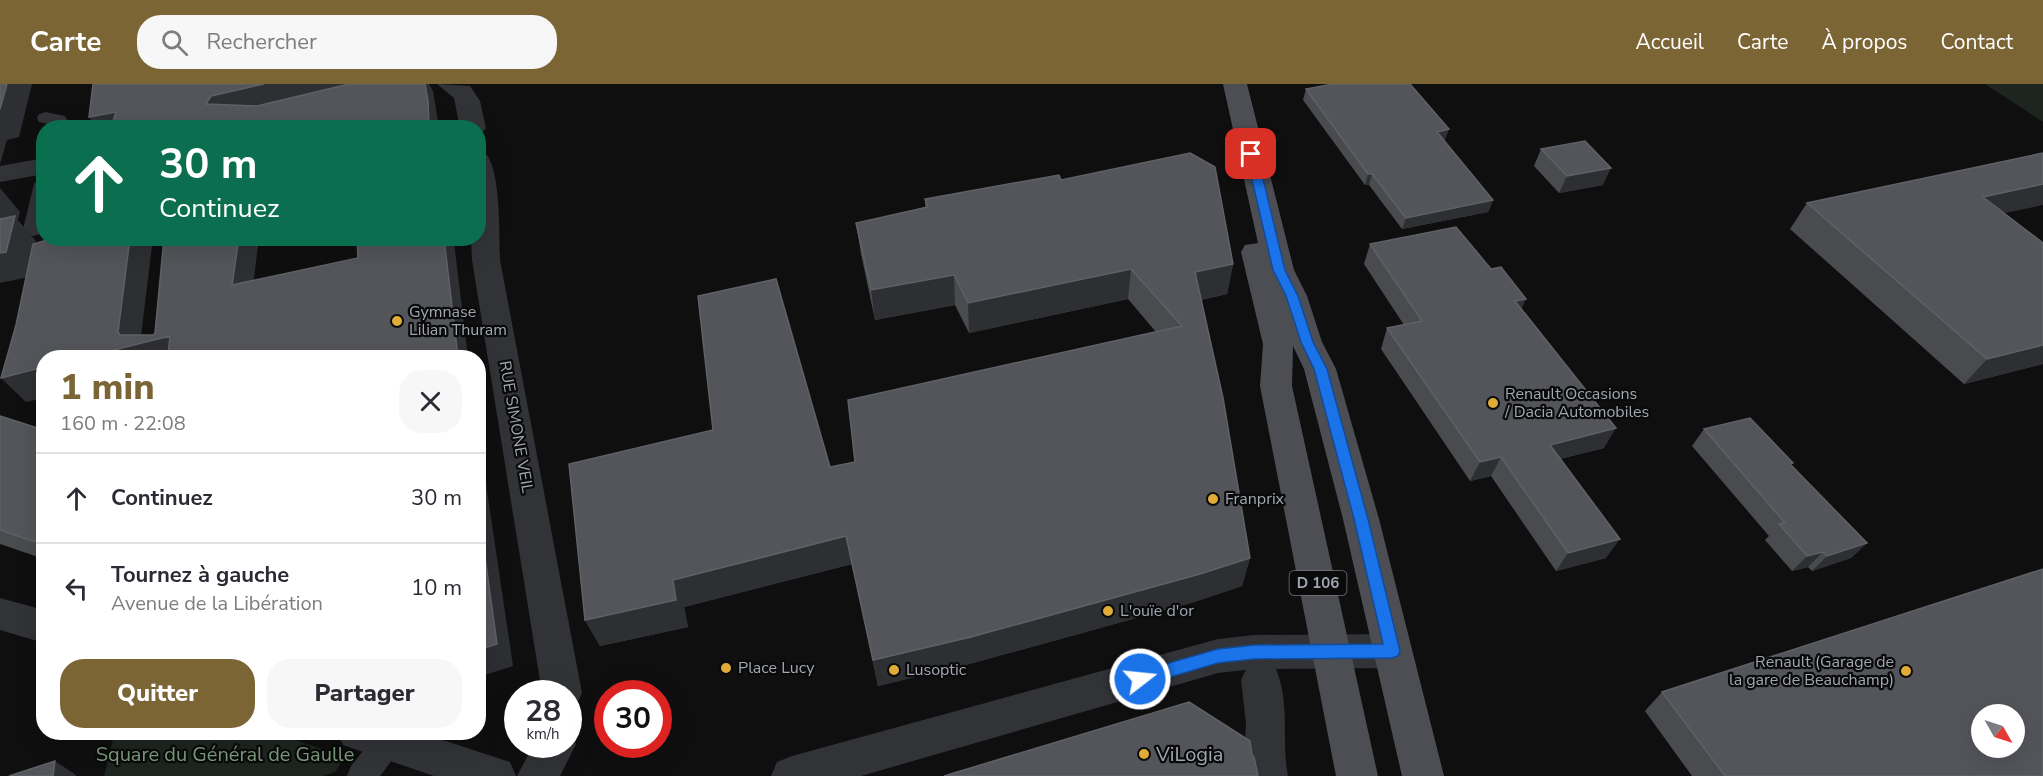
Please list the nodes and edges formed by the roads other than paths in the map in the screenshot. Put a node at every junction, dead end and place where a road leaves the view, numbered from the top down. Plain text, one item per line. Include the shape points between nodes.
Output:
1 (1217, 84) edge
2 (1235, 84) edge
3 (455, 85) edge
4 (472, 120) edge
5 (36, 167) edge
6 (0, 174) edge
7 (36, 217) edge
8 (33, 229) dead end
9 (485, 246) edge
10 (0, 614) edge
11 (36, 625) edge
12 (1331, 651) junction
13 (1392, 651) junction
14 (560, 680) edge
15 (1261, 680) dead end
16 (372, 740) edge
17 (382, 740) edge
18 (548, 758) edge
19 (858, 767) edge
20 (362, 776) edge
21 (495, 776) edge
22 (538, 776) edge
23 (792, 776) edge
24 (1267, 776) edge
25 (1357, 776) edge
26 (1423, 776) edge

1 - 12 main road, D 106 via 1278,344 1276,386
2 - 13 main road via 1279,270 1320,369
3 - 4 street via 469,102
5 - 6 street
7 - 8 lane
9 - 14 street, RUE SIMONE VEIL
10 - 11 street
12 - 13 street
12 - 19 street via 1218,656
12 - 25 main road, D 106
13 - 26 main road
15 - 24 street
16 - 20 lane
17 - 21 street
18 - 22 street
19 - 23 street

